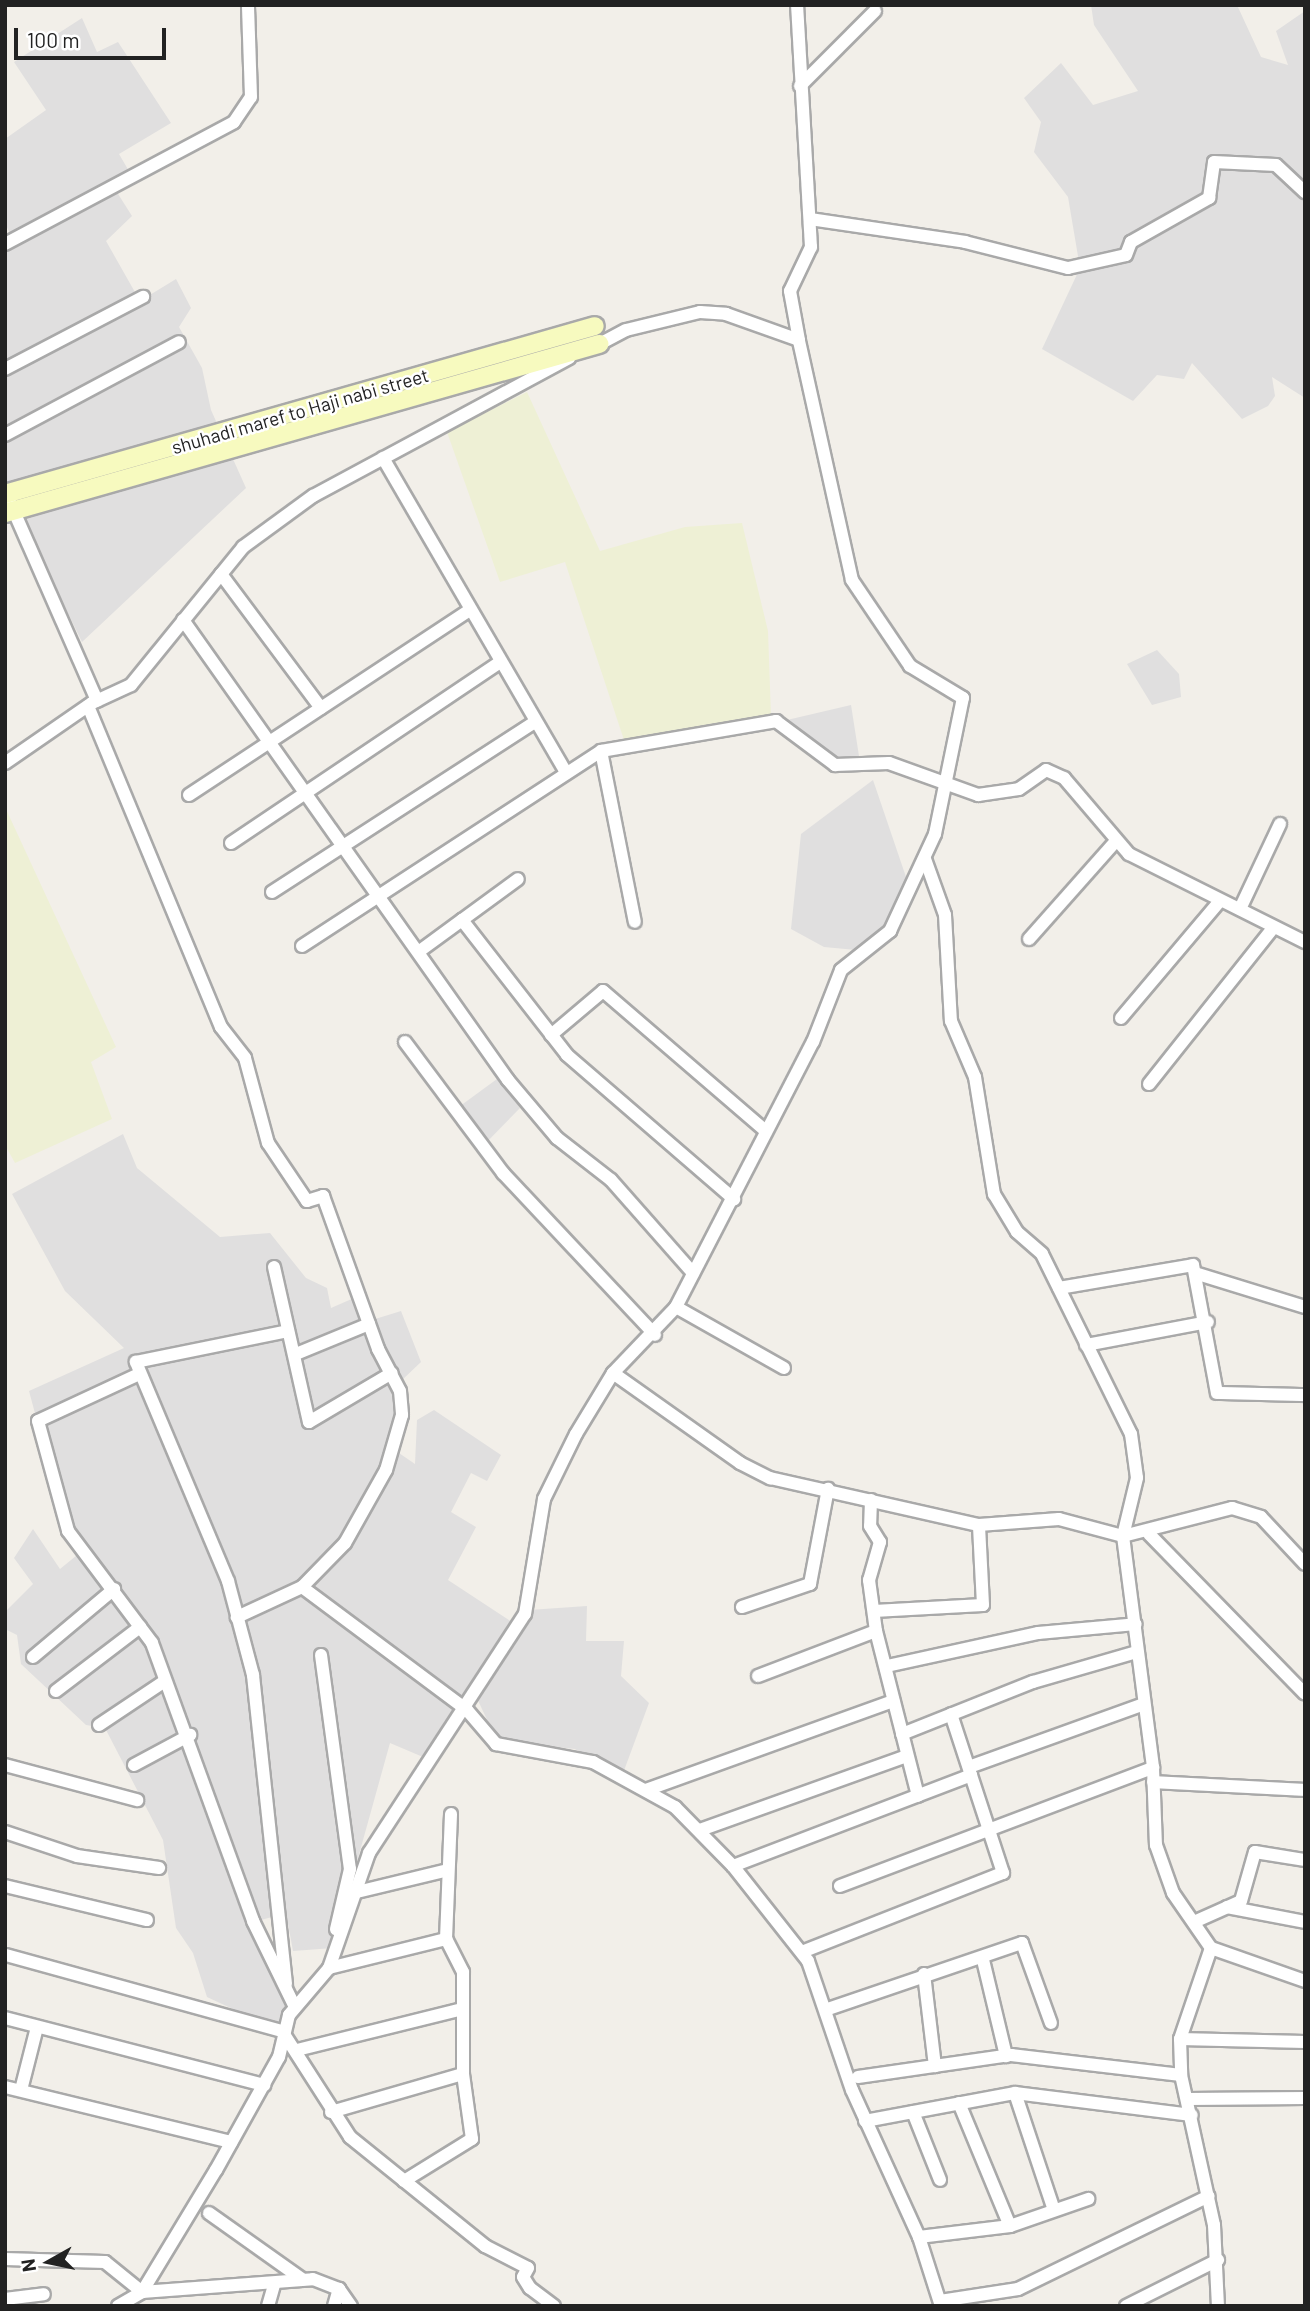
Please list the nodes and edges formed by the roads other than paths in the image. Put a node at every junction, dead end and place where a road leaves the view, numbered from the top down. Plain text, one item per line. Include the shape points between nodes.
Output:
1 (248, 5) edge
2 (797, 5) edge
3 (875, 11) dead end
4 (800, 86) junction
5 (1305, 192) edge
6 (810, 219) junction
7 (5, 244) edge
8 (143, 297) dead end
9 (594, 326) dead end
10 (799, 340) junction
11 (179, 342) dead end
12 (599, 344) junction
13 (5, 369) edge
14 (5, 435) edge
15 (383, 458) junction
16 (6, 493) edge
17 (10, 512) edge
18 (221, 574) junction
19 (468, 611) junction
20 (183, 620) junction
21 (499, 663) junction
22 (92, 703) junction
23 (321, 708) junction
24 (535, 722) junction
25 (272, 741) junction
26 (601, 751) junction
27 (5, 763) edge
28 (565, 771) junction
29 (948, 788) junction
30 (308, 792) junction
31 (189, 794) dead end
32 (1280, 824) dead end
33 (1115, 842) junction
34 (231, 843) dead end
35 (345, 845) junction
36 (925, 859) junction
37 (518, 879) dead end
38 (272, 892) dead end
39 (382, 896) junction
40 (1220, 901) junction
41 (1240, 909) junction
42 (462, 920) junction
43 (635, 922) dead end
44 (1273, 928) junction
45 (1029, 939) dead end
46 (1305, 943) edge
47 (302, 946) dead end
48 (421, 950) junction
49 (1121, 1018) dead end
50 (551, 1035) junction
51 (405, 1042) dead end
52 (1149, 1084) dead end
53 (766, 1131) junction
54 (734, 1199) junction
55 (274, 1266) dead end
56 (693, 1273) junction
57 (1198, 1274) junction
58 (1059, 1288) junction
59 (676, 1307) junction
60 (1305, 1307) edge
61 (1208, 1322) junction
62 (369, 1324) junction
63 (288, 1331) junction
64 (655, 1335) junction
65 (1086, 1345) junction
66 (296, 1354) junction
67 (784, 1368) dead end
68 (392, 1373) junction
69 (612, 1373) junction
70 (138, 1376) junction
71 (1305, 1395) edge
72 (828, 1489) junction
73 (871, 1500) junction
74 (979, 1525) junction
75 (1149, 1534) junction
76 (1123, 1536) junction
77 (1305, 1564) edge
78 (302, 1587) junction
79 (114, 1589) junction
80 (742, 1607) dead end
81 (874, 1611) junction
82 (237, 1617) junction
83 (1136, 1624) junction
84 (141, 1627) junction
85 (876, 1631) junction
86 (1136, 1652) junction
87 (321, 1655) dead end
88 (33, 1657) dead end
89 (887, 1666) junction
90 (758, 1676) dead end
91 (162, 1683) junction
92 (56, 1691) dead end
93 (1305, 1694) edge
94 (892, 1701) junction
95 (1144, 1704) junction
96 (467, 1710) junction
97 (951, 1714) junction
98 (99, 1725) dead end
99 (902, 1734) junction
100 (190, 1735) junction
101 (907, 1756) junction
102 (5, 1765) edge
103 (134, 1765) dead end
104 (970, 1771) junction
105 (1153, 1775) junction
106 (646, 1790) junction
107 (1305, 1790) edge
108 (918, 1796) junction
109 (137, 1800) dead end
110 (451, 1814) dead end
111 (990, 1827) junction
112 (700, 1830) junction
113 (5, 1832) edge
114 (1305, 1860) edge
115 (733, 1867) junction
116 (159, 1868) dead end
117 (349, 1869) junction
118 (364, 1869) junction
119 (444, 1871) junction
120 (5, 1886) edge
121 (840, 1886) dead end
122 (357, 1892) junction
123 (1227, 1907) junction
124 (147, 1920) dead end
125 (1194, 1922) junction
126 (1305, 1923) edge
127 (446, 1940) junction
128 (1211, 1948) junction
129 (802, 1952) junction
130 (6, 1955) edge
131 (983, 1960) dead end
132 (329, 1968) junction
133 (924, 1974) junction
134 (1305, 1981) edge
135 (286, 1984) junction
136 (293, 2003) junction
137 (463, 2009) junction
138 (828, 2009) junction
139 (5, 2018) edge
140 (1051, 2023) dead end
141 (37, 2026) junction
142 (282, 2031) junction
143 (1180, 2039) junction
144 (1305, 2042) edge
145 (297, 2050) junction
146 (1006, 2056) junction
147 (935, 2066) junction
148 (463, 2074) junction
149 (1181, 2075) junction
150 (858, 2077) dead end
151 (265, 2085) junction
152 (5, 2087) edge
153 (21, 2090) junction
154 (1015, 2093) junction
155 (1305, 2098) edge
156 (1188, 2099) junction
157 (959, 2103) junction
158 (331, 2112) junction
159 (913, 2112) junction
160 (1192, 2115) junction
161 (865, 2121) junction
162 (231, 2142) junction
163 (940, 2180) dead end
164 (404, 2181) junction
165 (1209, 2196) junction
166 (1088, 2199) dead end
167 (1054, 2210) junction
168 (209, 2213) dead end
169 (1010, 2226) junction
170 (919, 2237) junction
171 (5, 2259) edge
172 (1218, 2260) junction
173 (302, 2279) junction
174 (274, 2284) junction
175 (339, 2289) junction
176 (142, 2292) junction
177 (44, 2294) dead end
178 (5, 2299) edge
179 (941, 2304) edge
180 (118, 2306) edge
181 (268, 2306) edge
182 (334, 2306) edge
183 (351, 2306) edge
184 (554, 2306) edge
185 (1126, 2306) edge
186 (1218, 2306) edge

1 - 7 street via 251,97 234,122
2 - 4 street
3 - 4 street
4 - 6 street
5 - 6 street via 1276,165 1214,162 1209,198 1131,242 1126,255 1068,268 965,242
6 - 10 street via 811,247 790,290
8 - 13 street
9 - 16 main road, shuhadi maref to Haji nabi street
10 - 12 street via 726,314 700,312 626,330
10 - 29 street via 852,580 910,666 963,698
11 - 14 street
12 - 15 street
12 - 17 main road
15 - 18 street via 313,496 243,547
15 - 19 street
16 - 17 street
17 - 22 street
18 - 20 street
18 - 23 street
19 - 21 street
19 - 23 street
20 - 22 street via 131,685
20 - 25 street
21 - 24 street
21 - 30 street
22 - 27 street
22 - 62 street via 221,1027 246,1058 268,1143 307,1201 323,1196
23 - 25 street
24 - 28 street
24 - 35 street
25 - 30 street
25 - 31 street
26 - 28 street
26 - 29 street via 776,721 835,765 889,763
26 - 43 street
28 - 39 street
29 - 33 street via 978,795 1019,789 1046,770 1064,778
29 - 36 street
30 - 34 street
30 - 35 street
32 - 41 street
33 - 40 street
33 - 45 street
35 - 38 street
35 - 39 street
36 - 53 street via 890,931 841,970 813,1042
36 - 58 street via 944,915 951,1021 975,1077 994,1194
37 - 42 street
39 - 47 street
39 - 48 street
40 - 41 street
40 - 49 street
41 - 44 street
42 - 48 street
42 - 50 street
44 - 46 street
44 - 52 street
48 - 56 street via 508,1080 557,1138 611,1180
50 - 53 street via 603,991
50 - 54 street
51 - 64 street via 503,1173
53 - 54 street
54 - 56 street
55 - 63 street
56 - 59 street
57 - 58 street via 1193,1265
57 - 60 street
57 - 61 street
58 - 65 street
59 - 64 street
59 - 67 street
61 - 65 street
61 - 71 street via 1217,1393
62 - 66 street
62 - 68 street
63 - 66 street
63 - 70 street via 136,1362
64 - 69 street
65 - 76 street via 1131,1434 1138,1478
66 - 68 street via 309,1422
68 - 78 street via 402,1415 386,1470 345,1544
69 - 72 street via 740,1463 770,1478
69 - 96 street via 544,1499 525,1614
70 - 79 street via 38,1421 68,1531
70 - 82 street
72 - 73 street
72 - 80 street via 810,1584
73 - 74 street
73 - 81 street via 870,1526 880,1542 869,1580
74 - 76 street via 1059,1519
74 - 81 street via 983,1605
75 - 76 street
75 - 77 street via 1232,1508 1261,1517
75 - 93 street
76 - 83 street
78 - 82 street
78 - 96 street
79 - 84 street
79 - 88 street
81 - 85 street
82 - 135 street via 253,1675
83 - 86 street
83 - 89 street via 1038,1633
84 - 91 street
84 - 92 street
85 - 89 street
85 - 90 street
86 - 95 street
86 - 97 street
87 - 117 street
89 - 94 street
91 - 98 street
91 - 100 street
94 - 99 street
94 - 106 street
95 - 104 street
95 - 105 street
96 - 106 street via 496,1744 593,1762
96 - 118 street
97 - 99 street
97 - 104 street
99 - 101 street
100 - 103 street
100 - 135 street via 254,1921
101 - 108 street
101 - 112 street
102 - 109 street
104 - 108 street
104 - 111 street
105 - 107 street
105 - 111 street
105 - 125 street via 1161,1864
106 - 112 street
108 - 115 street
110 - 119 street
111 - 121 street
111 - 129 street via 1001,1875
112 - 115 street
113 - 116 street via 77,1856
114 - 123 street via 1255,1852 1245,1893
115 - 129 street
117 - 118 street
117 - 136 street via 328,1952 317,1975
118 - 122 street
119 - 122 street
119 - 127 street
120 - 124 street
122 - 132 street
123 - 125 street
123 - 126 street
125 - 128 street
127 - 132 street
127 - 137 street via 463,1972
128 - 134 street
128 - 143 street
129 - 138 street
130 - 142 street
131 - 146 street
132 - 136 street
133 - 138 street
133 - 140 street via 1022,1943
133 - 147 street
135 - 136 street
136 - 142 street
137 - 145 street
137 - 148 street
138 - 161 street
139 - 141 street
141 - 151 street
141 - 153 street
142 - 145 street
142 - 151 street via 279,2057
143 - 144 street
143 - 149 street
145 - 158 street
146 - 147 street
146 - 149 street
147 - 150 street
148 - 158 street
148 - 164 street via 472,2139
149 - 156 street
151 - 162 street
152 - 153 street
153 - 162 street
154 - 157 street
154 - 160 street
154 - 167 street
155 - 156 street
156 - 160 street
157 - 159 street
157 - 169 street
158 - 164 street via 350,2137
159 - 161 street
159 - 163 street
160 - 165 street
161 - 170 street
162 - 176 street
164 - 184 street via 485,2246 528,2268 523,2277 530,2288
165 - 172 street
165 - 179 street via 1018,2289
166 - 167 street
167 - 169 street
168 - 173 street
169 - 170 street
170 - 179 street
171 - 176 street via 105,2262
172 - 185 street
172 - 186 street
173 - 174 street
173 - 175 street
174 - 176 street via 237,2281
174 - 181 street
175 - 182 street
175 - 183 street
176 - 180 street
177 - 178 street

